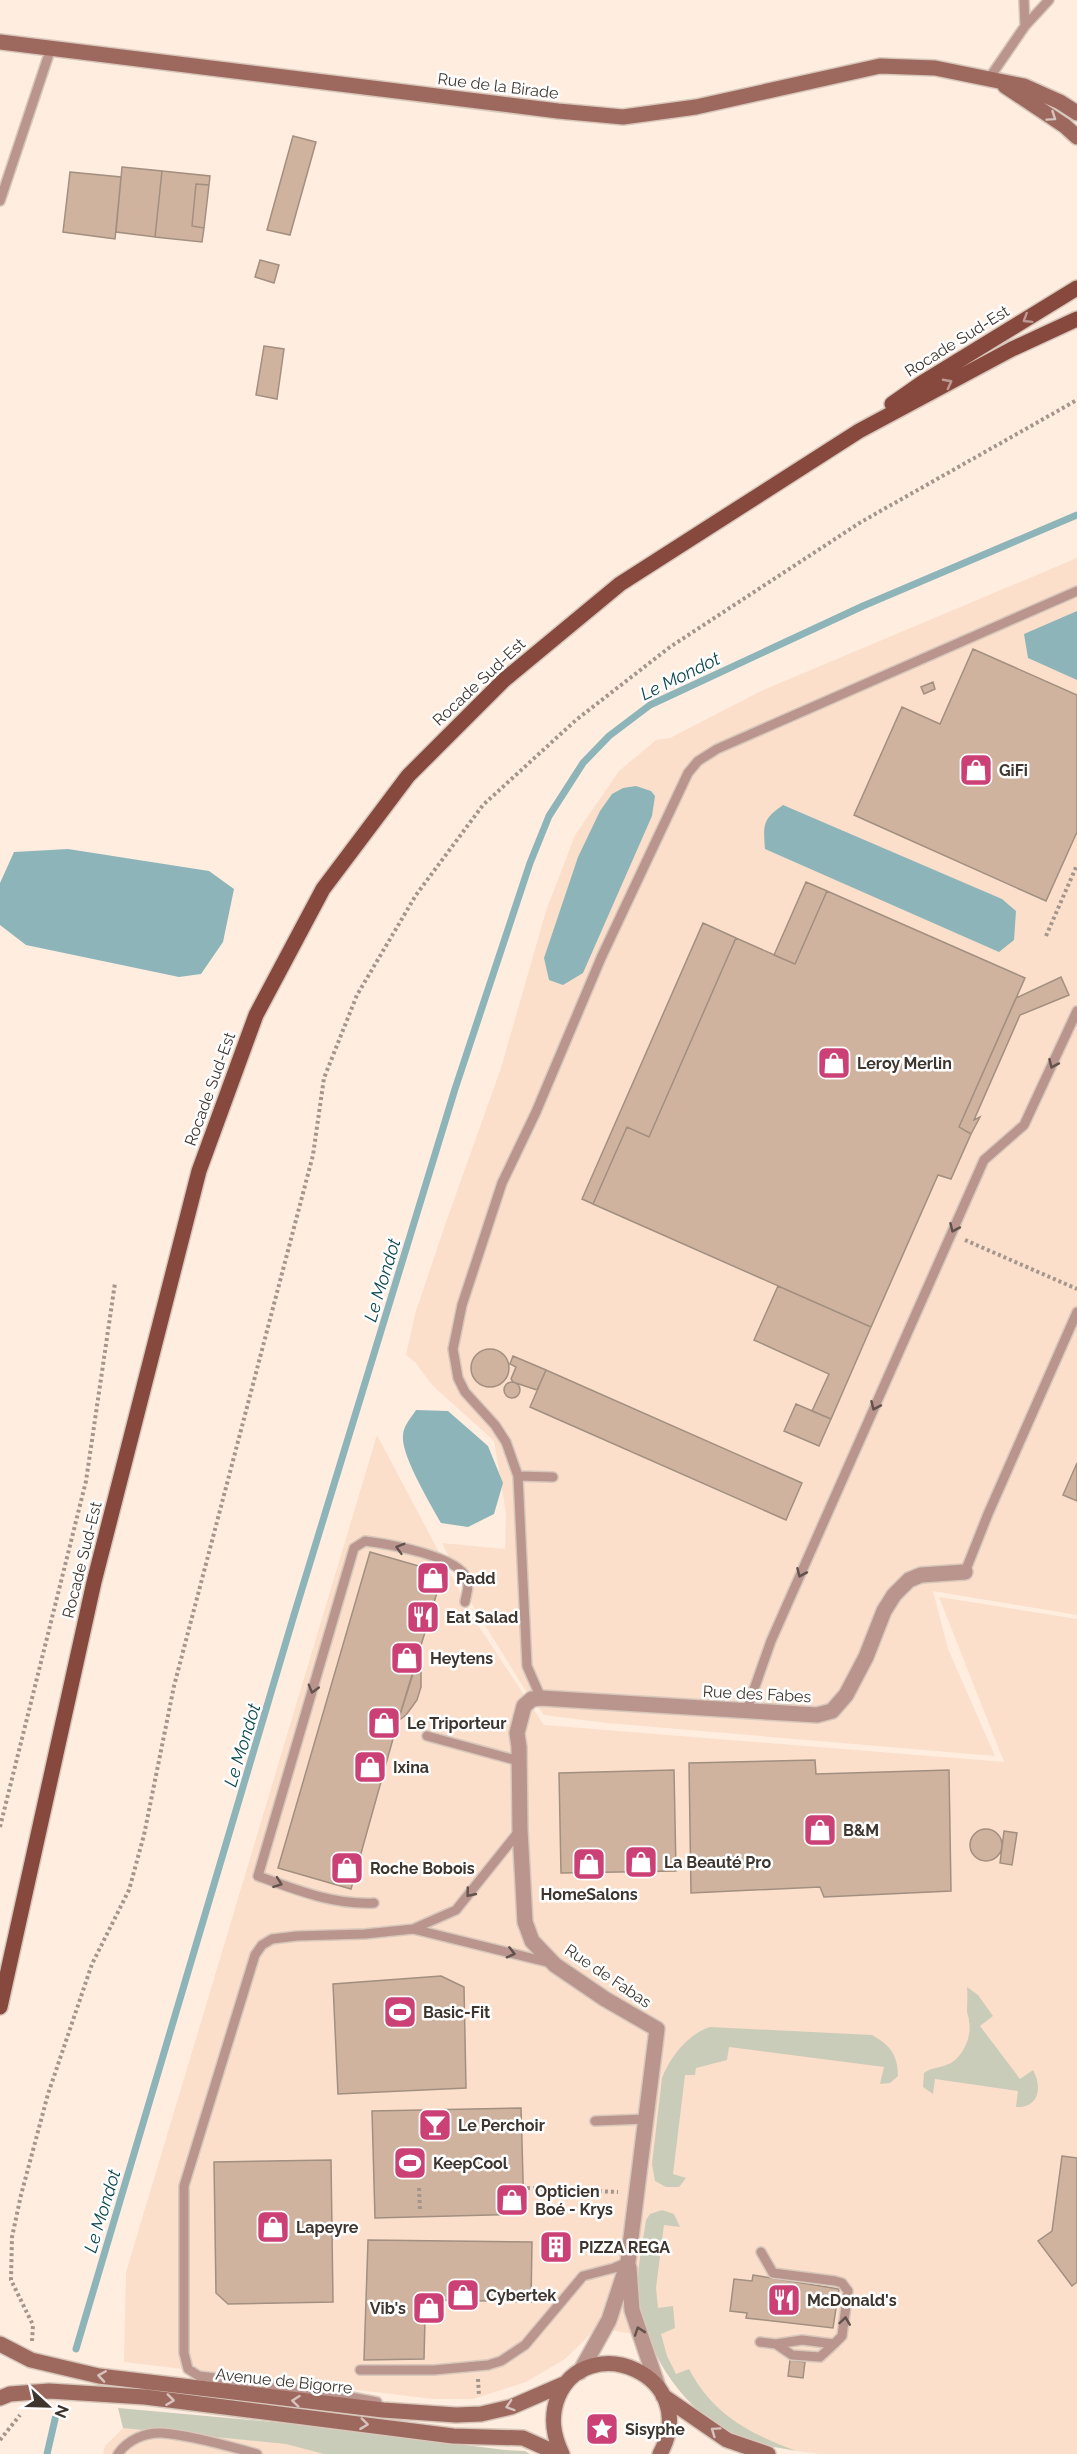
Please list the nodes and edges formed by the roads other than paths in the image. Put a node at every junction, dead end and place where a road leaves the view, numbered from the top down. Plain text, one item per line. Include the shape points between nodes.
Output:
1 (1024, 0) edge
2 (1048, 0) edge
3 (1025, 26) junction
4 (0, 42) edge
5 (51, 48) junction
6 (990, 77) junction
7 (1077, 113) edge
8 (1077, 137) edge
9 (0, 201) edge
10 (1077, 288) edge
11 (1077, 319) edge
12 (859, 431) junction
13 (1077, 591) edge
14 (1077, 1011) edge
15 (1077, 1312) edge
16 (518, 1476) junction
17 (553, 1477) dead end
18 (965, 1572) joint
19 (465, 1602) dead end
20 (541, 1698) junction
21 (746, 1712) junction
22 (427, 1736) dead end
23 (519, 1761) junction
24 (520, 1830) junction
25 (374, 1903) dead end
26 (413, 1929) junction
27 (555, 1965) junction
28 (0, 2007) edge
29 (646, 2119) junction
30 (595, 2121) dead end
31 (761, 2252) dead end
32 (628, 2262) junction
33 (760, 2342) dead end
34 (0, 2344) edge
35 (776, 2344) junction
36 (834, 2344) junction
37 (360, 2370) dead end
38 (580, 2372) junction
39 (564, 2384) junction
40 (661, 2391) junction
41 (0, 2398) edge
42 (423, 2413) junction
43 (118, 2454) edge
44 (257, 2454) edge
45 (560, 2454) edge
46 (660, 2454) edge
47 (768, 2454) edge

1 - 3 lane
2 - 3 lane
3 - 6 lane
4 - 5 main road, Rue de la Birade
5 - 6 main road, Rue de la Birade via 623,117 696,107 880,66 935,68
5 - 9 lane
6 - 7 main road, Rue de la Birade via 1024,86
6 -> 8 main road, Rue de la Birade
10 -> 12 main road, Rocade Sud-Est via 922,383
12 -> 11 main road, Rocade Sud-Est via 1012,349
12 - 28 main road, Rocade Sud-Est via 620,584 504,680 408,776 323,889 256,1015 199,1171 94,1582
13 - 16 lane via 717,749 698,760 688,773 601,957 502,1183 462,1305 453,1349 458,1378 506,1442
14 -> 21 lane via 1024,1125 984,1160 771,1641
15 - 18 lane
16 - 17 lane
16 - 20 lane via 527,1666
18 - 21 street, Rue des Fabes via 921,1575 909,1580 894,1595 866,1658 832,1712
19 -> 25 lane via 467,1577 452,1563 388,1544 365,1541 354,1548 258,1876 351,1904
20 - 21 street, Rue des Fabes
20 - 23 street, Rue de Fabas via 532,1699 520,1715
22 - 23 lane
23 - 24 street, Rue de Fabas
24 -> 26 lane via 456,1910
24 - 27 street, Rue de Fabas via 525,1922 532,1941
26 -> 27 lane
26 - 42 lane via 272,1939 255,1955 184,2186 184,2353 188,2369 199,2376 320,2391
27 - 29 street, Rue de Fabas via 657,2029
29 - 30 lane
29 - 32 street, Rue de Fabas
36 -> 31 lane via 844,2328 848,2291 843,2283 773,2273
32 - 37 lane via 582,2276 525,2345 501,2361 434,2370
32 - 38 street, Rue de Fabas via 609,2320
40 -> 32 street, Rue de Fabas via 632,2310
33 - 35 lane
42 -> 34 main road, Avenue de Bigorre via 99,2376 31,2360
35 - 36 lane via 802,2340
35 - 36 lane via 792,2355 820,2357
38 - 39 main road, Avenue de Bigorre
38 - 40 main road via 601,2364 617,2364 647,2376
39 -> 42 main road, Avenue de Bigorre via 511,2407 481,2414
39 - 45 main road via 552,2423
40 - 46 main road via 670,2427
47 -> 40 main road via 727,2440
41 -> 45 main road, Avenue de Bigorre via 49,2391 146,2397 453,2436 523,2438
43 - 44 lane via 135,2438 160,2433

